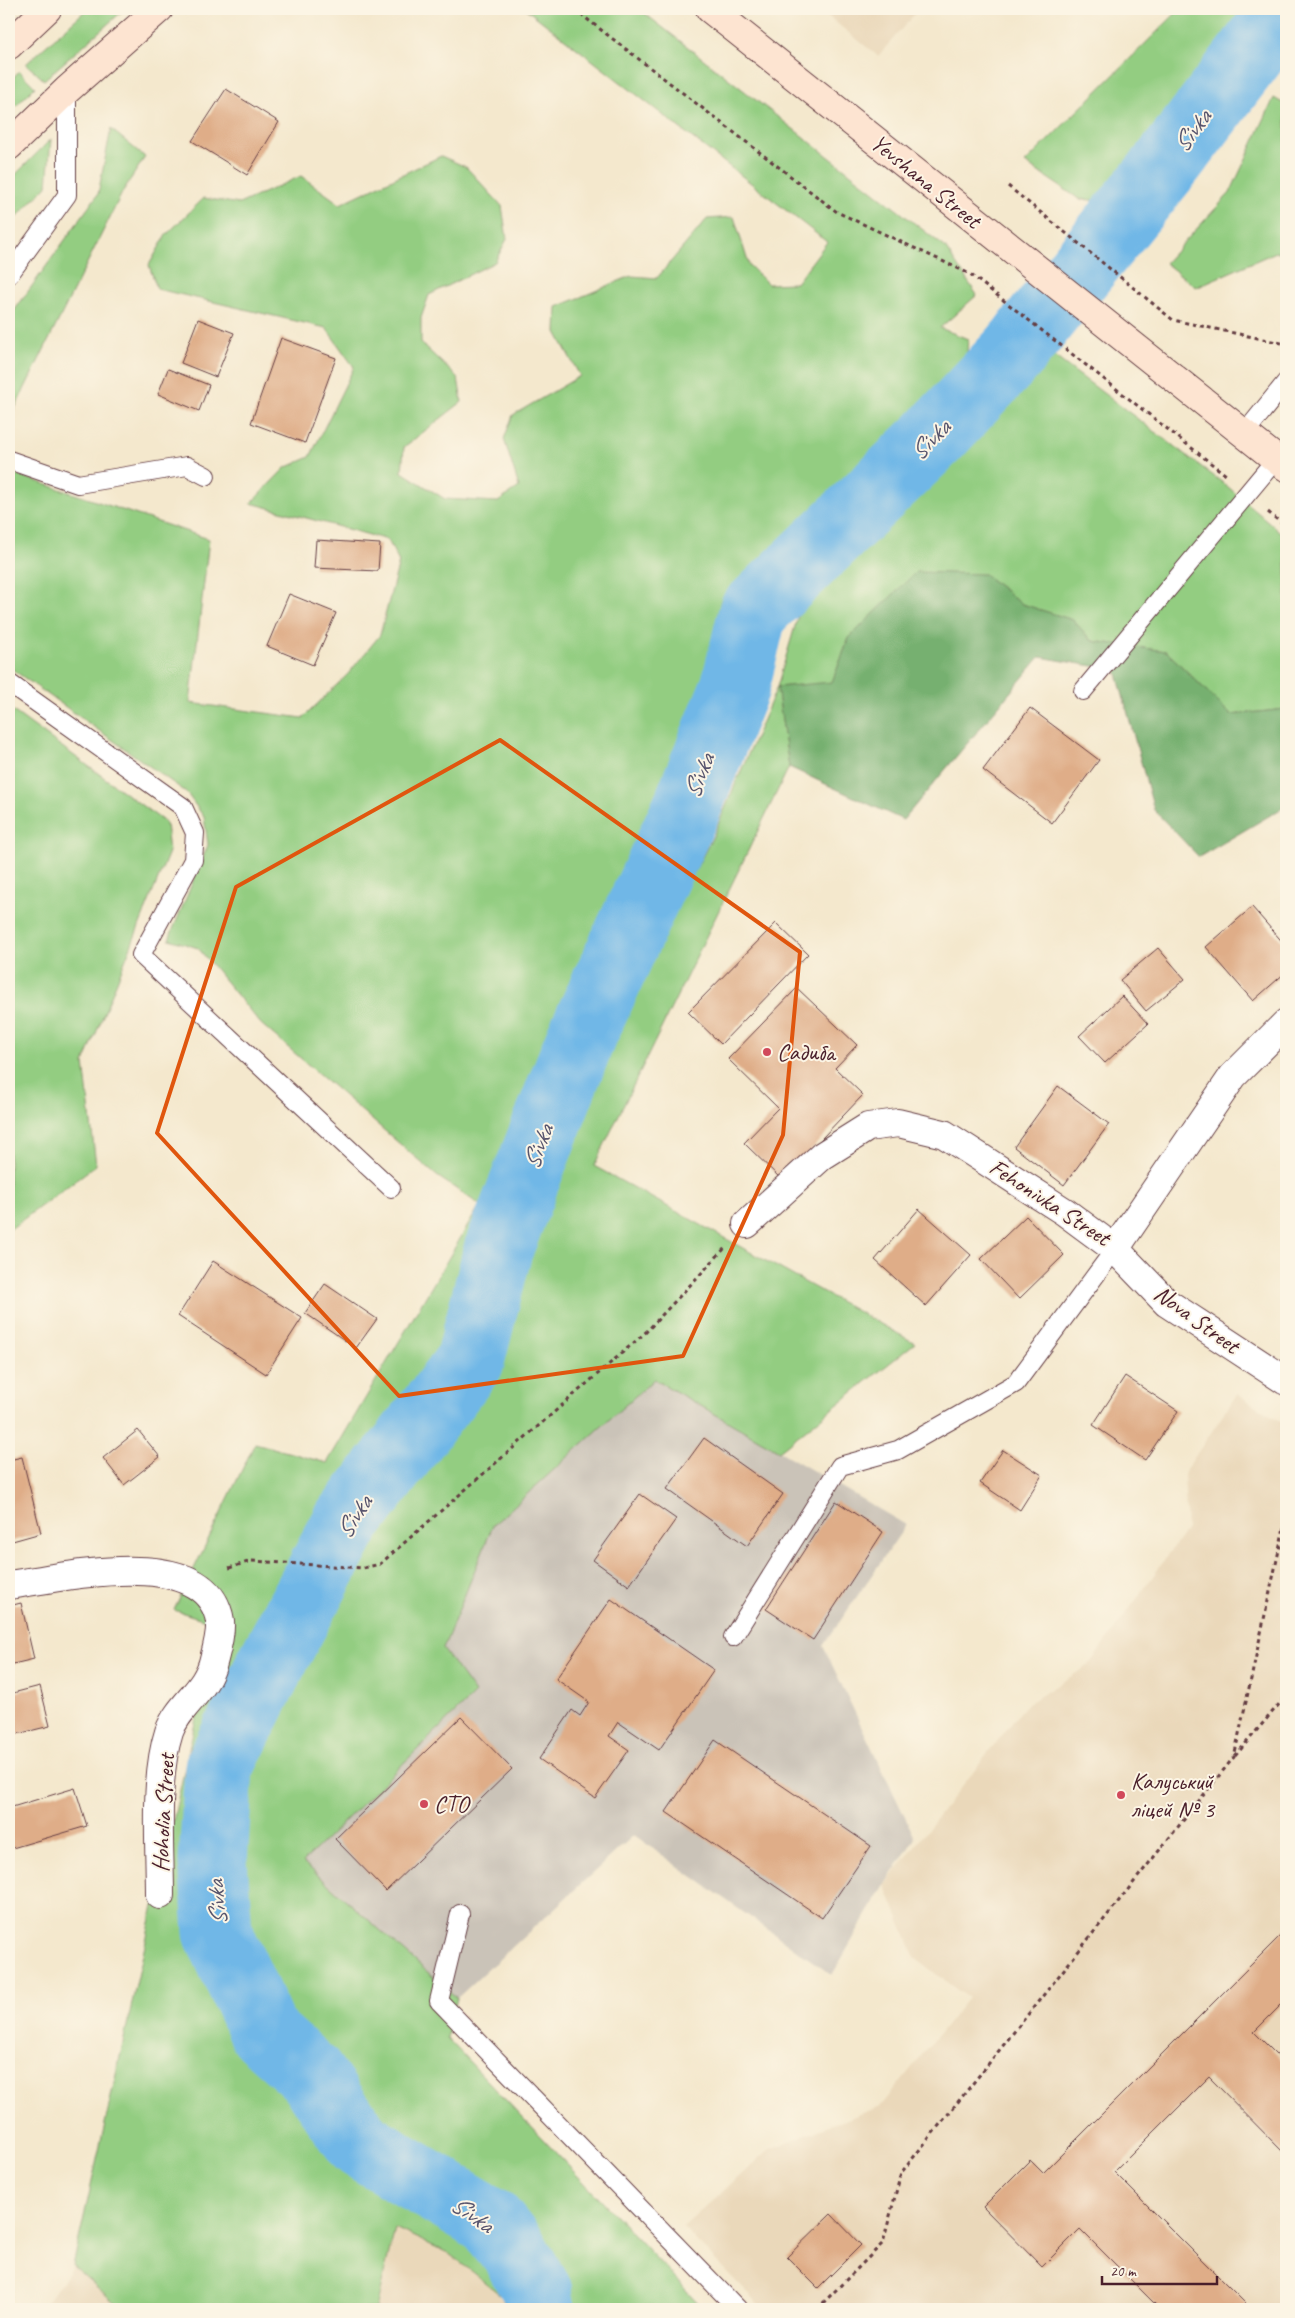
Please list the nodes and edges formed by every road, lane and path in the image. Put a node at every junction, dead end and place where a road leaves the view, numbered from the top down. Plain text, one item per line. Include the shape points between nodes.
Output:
1 (47, 9) edge
2 (159, 9) edge
3 (574, 9) edge
4 (710, 9) edge
5 (9, 45) edge
6 (67, 90) junction
7 (9, 146) edge
8 (1008, 186) dead end
9 (9, 275) edge
10 (1286, 344) edge
11 (1286, 382) edge
12 (1244, 434) junction
13 (9, 460) edge
14 (1281, 463) edge
15 (206, 476) dead end
16 (1248, 494) junction
17 (1286, 527) edge
18 (9, 682) edge
19 (1083, 691) dead end
20 (1286, 1023) edge
21 (391, 1188) dead end
22 (747, 1224) joint
23 (1115, 1248) junction
24 (1286, 1381) edge
25 (1286, 1518) edge
26 (195, 1582) junction
27 (9, 1585) edge
28 (733, 1637) dead end
29 (1286, 1696) edge
30 (1234, 1757) junction
31 (160, 1894) dead end
32 (460, 1914) dead end
33 (738, 2309) edge
34 (817, 2309) edge

1 - 5 main road
2 - 6 main road
3 - 16 path via 836,212 970,274
4 - 12 main road, Yevshana Street
6 - 7 main road
6 - 9 lane via 67,195
8 - 10 path via 1173,320
11 - 12 lane
12 - 14 main road, Yevshana Street
13 - 15 lane via 78,484 187,466
14 - 16 lane
16 - 17 path
16 - 19 lane
18 - 21 lane via 183,807 195,833 193,860 141,955
20 - 23 street, Fehonivka Street via 1233,1076
22 - 23 street, Fehonivka Street via 822,1156 868,1127 898,1123 944,1134
22 - 26 path via 646,1332 380,1564 363,1568 251,1561
23 - 24 street, Nova Street via 1167,1302
23 - 28 lane via 1016,1383 898,1450 840,1466
25 - 30 path
26 - 27 street via 125,1570 92,1571
26 - 31 street, Hoholia Street via 216,1607 220,1623 214,1660 203,1687 176,1718 164,1753
29 - 30 path
30 - 34 path via 901,2173 883,2243
32 - 33 lane via 439,2001

